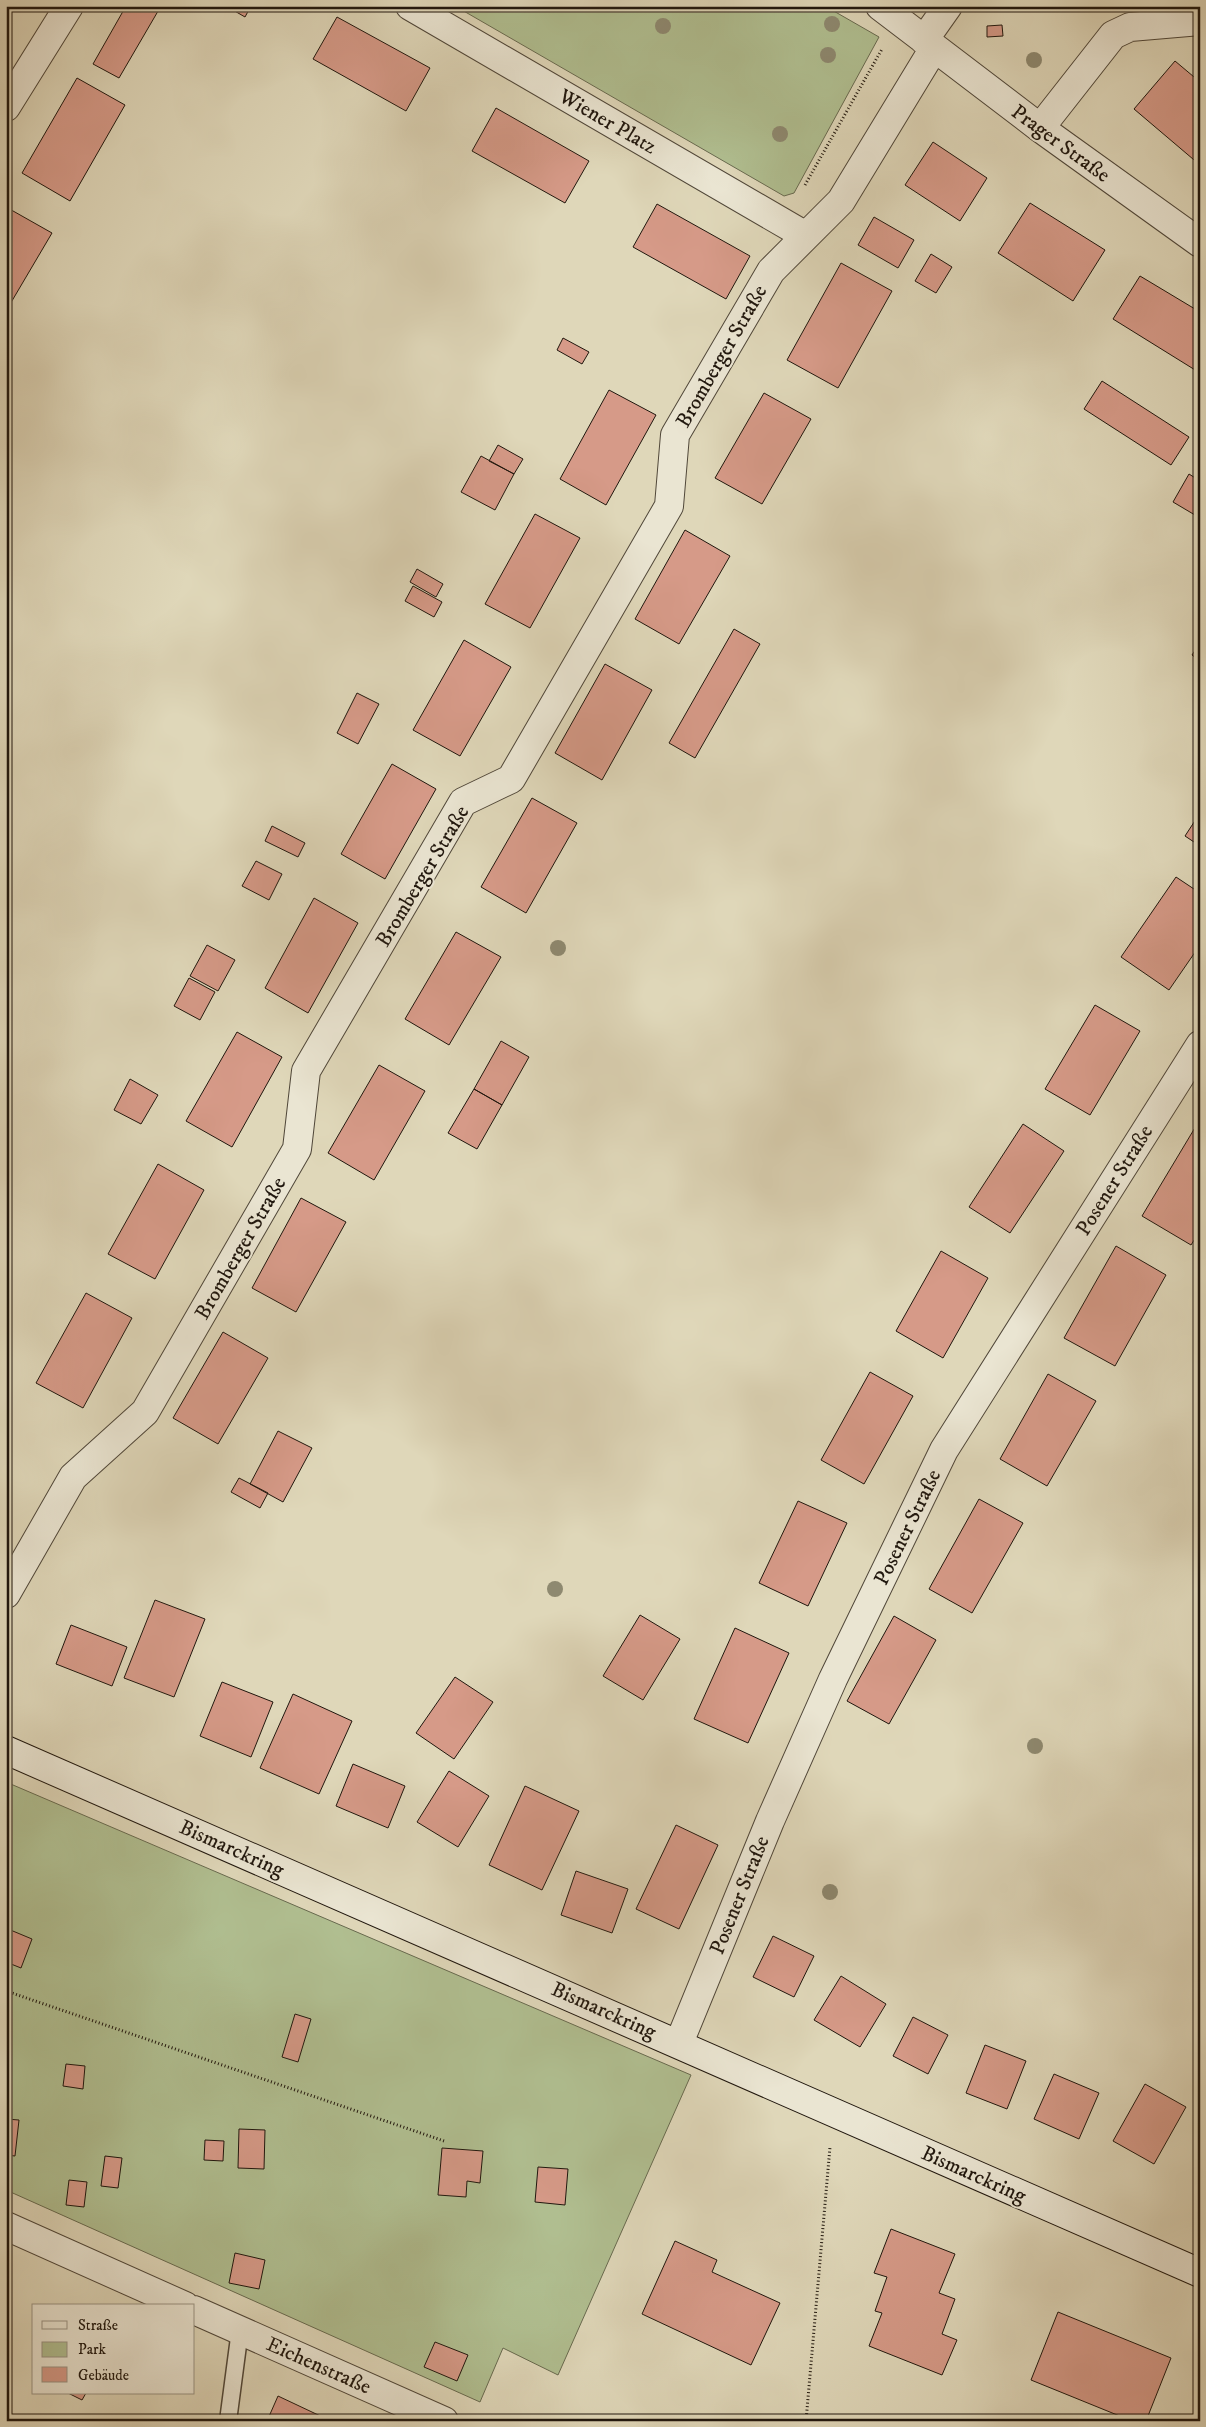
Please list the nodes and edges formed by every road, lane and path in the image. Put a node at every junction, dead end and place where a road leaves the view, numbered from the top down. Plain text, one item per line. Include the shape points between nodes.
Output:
1 (68, 6) edge
2 (410, 6) edge
3 (948, 6) edge
4 (889, 13) edge
5 (1200, 21) edge
6 (929, 44) junction
7 (6, 107) edge
8 (1040, 128) junction
9 (795, 229) junction
10 (1200, 243) edge
11 (1200, 1045) edge
12 (6, 1594) edge
13 (6, 1750) edge
14 (6, 1991) edge
15 (679, 2043) junction
16 (842, 2116) junction
17 (444, 2141) dead end
18 (6, 2226) edge
19 (1200, 2274) edge
20 (181, 2304) edge
21 (195, 2310) edge
22 (240, 2330) junction
23 (228, 2421) edge
24 (444, 2421) edge
25 (806, 2421) edge

1 - 7 street
2 - 9 street, Wiener Platz
3 - 6 street, Bromberger Straße
4 - 6 street
4 - 9 path
5 - 8 street via 1130,27 1113,35
6 - 8 street, Prager Straße
6 - 9 street, Bromberger Straße via 841,202
8 - 10 street, Prager Straße
9 - 12 street, Bromberger Straße via 675,436 669,506 511,779 462,802 306,1071 297,1149 145,1412 73,1477
11 - 15 street, Posener Straße via 944,1450 833,1680 770,1820
13 - 15 street, Bismarckring
14 - 17 path
15 - 16 street, Bismarckring
16 - 19 street, Bismarckring
16 - 25 path via 831,2143
18 - 20 street
21 - 22 street, Eichenstraße
22 - 23 lane
22 - 24 street, Eichenstraße

